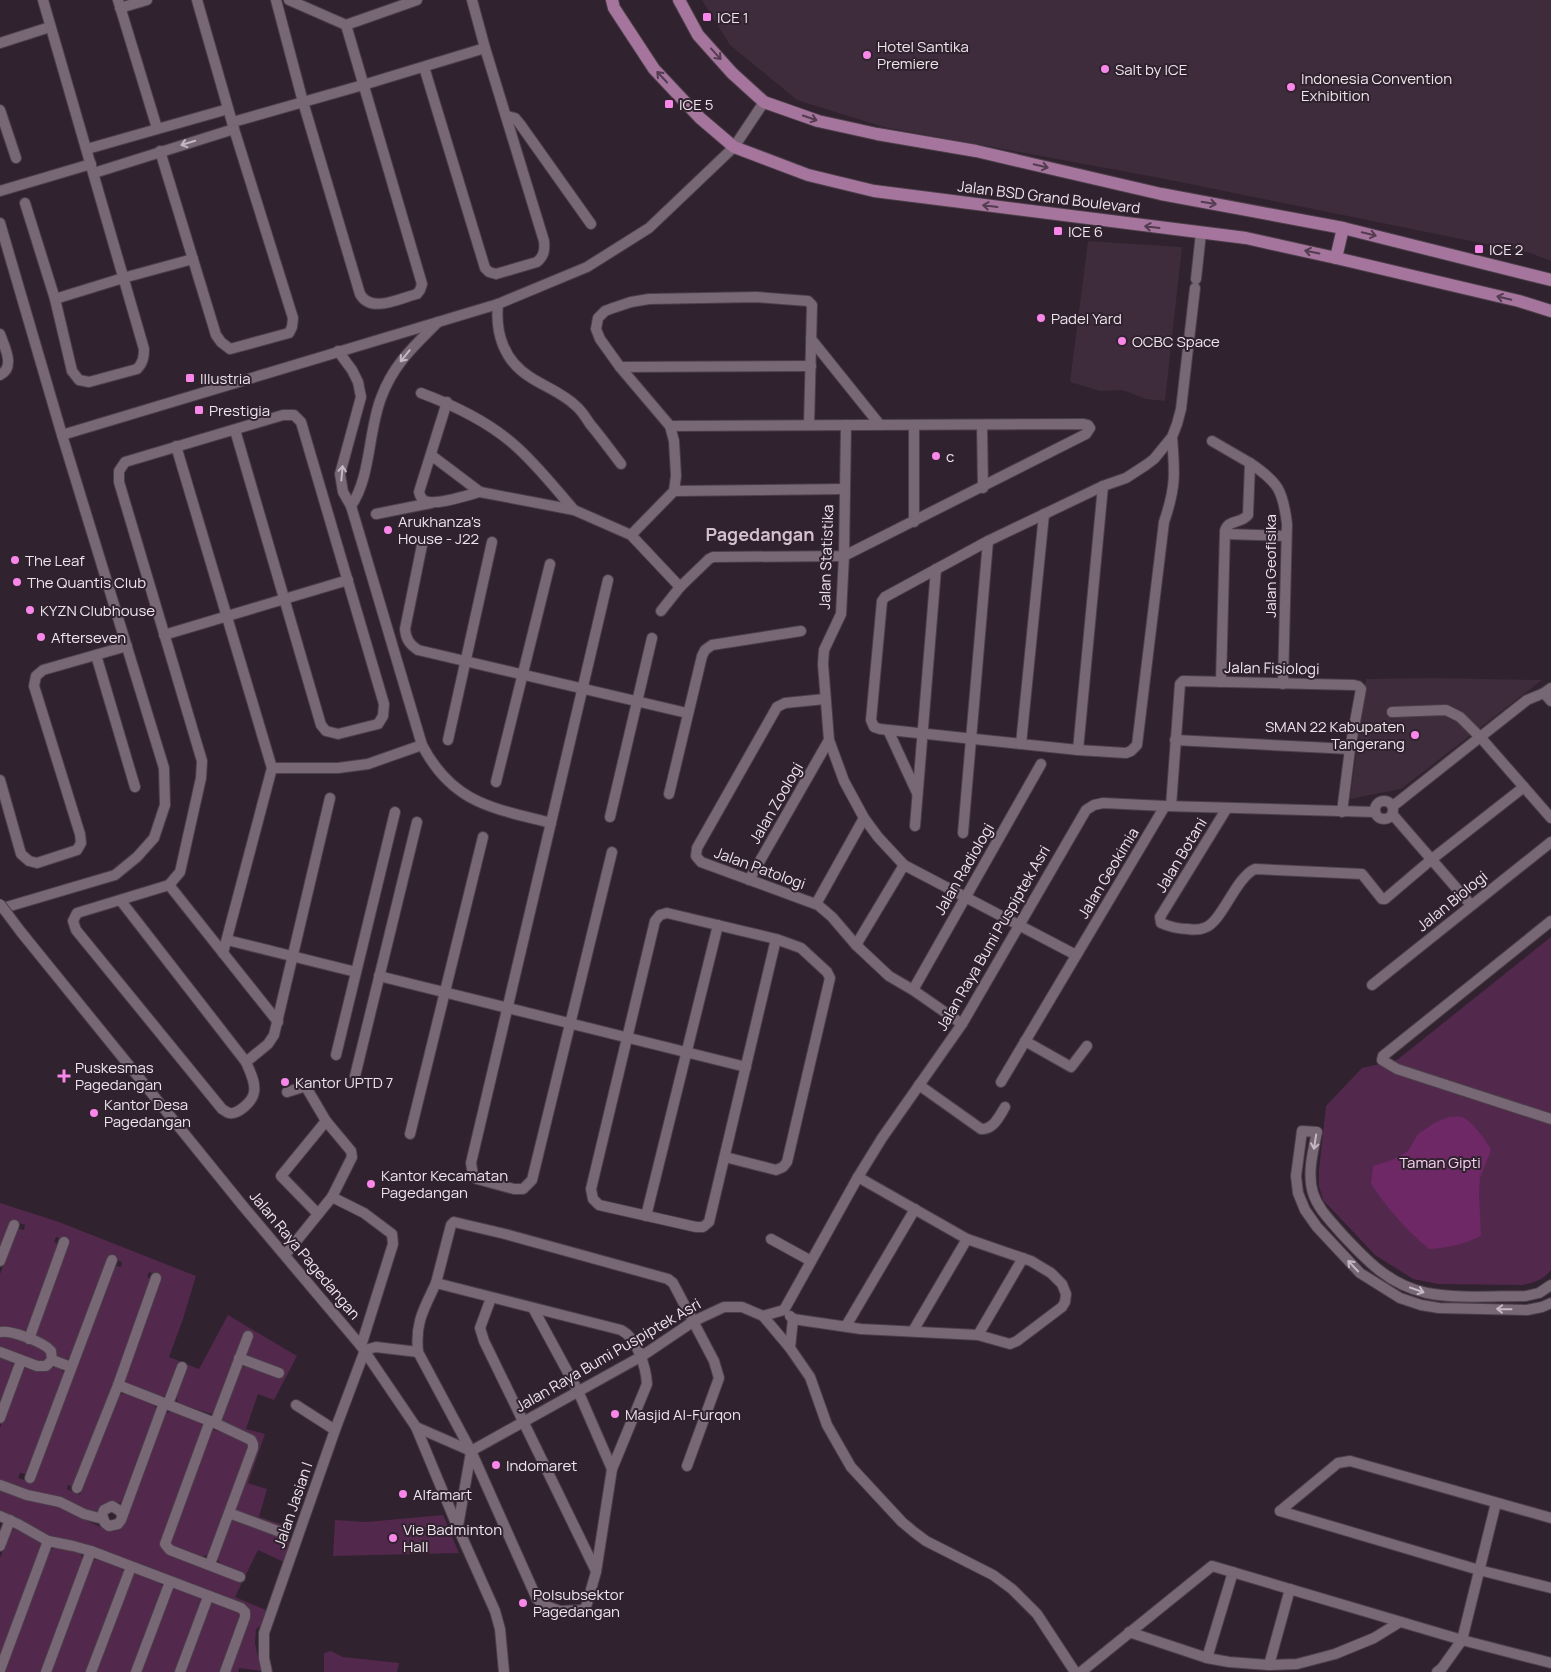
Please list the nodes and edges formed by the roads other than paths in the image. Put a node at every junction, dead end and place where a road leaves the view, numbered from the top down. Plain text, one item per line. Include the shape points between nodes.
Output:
1 (43, 0) edge
2 (147, 0) edge
3 (197, 0) edge
4 (276, 0) edge
5 (289, 0) edge
6 (417, 0) edge
7 (472, 0) edge
8 (612, 0) edge
9 (679, 0) edge
10 (119, 4) edge
11 (346, 25) junction
12 (50, 27) junction
13 (0, 43) edge
14 (485, 48) junction
15 (424, 67) junction
16 (363, 85) junction
17 (303, 102) junction
18 (764, 102) junction
19 (228, 109) junction
20 (0, 110) edge
21 (507, 116) junction
22 (234, 126) junction
23 (157, 128) junction
24 (734, 148) junction
25 (87, 150) junction
26 (160, 151) junction
27 (16, 158) dead end
28 (92, 168) junction
29 (0, 191) edge
30 (25, 203) dead end
31 (0, 223) edge
32 (591, 224) dead end
33 (1343, 228) junction
34 (1201, 233) junction
35 (1336, 258) junction
36 (193, 260) junction
37 (123, 278) junction
38 (1551, 280) edge
39 (55, 299) junction
40 (498, 304) junction
41 (1551, 311) edge
42 (439, 321) junction
43 (0, 334) edge
44 (811, 340) junction
45 (338, 351) junction
46 (811, 366) junction
47 (620, 367) junction
48 (0, 375) edge
49 (421, 393) dead end
50 (361, 397) junction
51 (380, 400) junction
52 (447, 402) junction
53 (982, 424) junction
54 (846, 425) junction
55 (880, 425) junction
56 (914, 425) junction
57 (670, 426) junction
58 (809, 426) junction
59 (235, 430) junction
60 (62, 435) junction
61 (1172, 437) junction
62 (1212, 441) dead end
63 (176, 446) junction
64 (431, 455) junction
65 (1250, 463) junction
66 (621, 464) dead end
67 (1103, 486) junction
68 (982, 488) junction
69 (844, 489) junction
70 (674, 491) junction
71 (480, 492) junction
72 (432, 502) junction
73 (350, 506) junction
74 (574, 510) junction
75 (376, 514) dead end
76 (1044, 514) junction
77 (914, 522) junction
78 (1225, 534) junction
79 (631, 535) junction
80 (1286, 536) junction
81 (988, 541) junction
82 (492, 542) dead end
83 (422, 545) dead end
84 (844, 556) junction
85 (550, 564) dead end
86 (936, 568) junction
87 (348, 580) junction
88 (608, 580) dead end
89 (680, 587) junction
90 (284, 599) junction
91 (661, 611) dead end
92 (226, 617) junction
93 (801, 631) dead end
94 (164, 635) junction
95 (652, 638) dead end
96 (127, 646) junction
97 (96, 655) junction
98 (466, 661) junction
99 (523, 674) junction
100 (1221, 682) junction
101 (1283, 684) junction
102 (583, 689) junction
103 (1549, 694) edge
104 (825, 699) junction
105 (637, 701) junction
106 (1392, 712) dead end
107 (687, 713) junction
108 (888, 730) junction
109 (922, 734) junction
110 (1480, 738) junction
111 (971, 739) junction
112 (448, 740) dead end
113 (828, 740) junction
114 (1175, 740) junction
115 (1021, 744) junction
116 (422, 746) junction
117 (1350, 749) junction
118 (1078, 750) junction
119 (1041, 764) dead end
120 (272, 768) junction
121 (0, 780) edge
122 (496, 782) dead end
123 (135, 787) dead end
124 (1524, 787) junction
125 (668, 794) dead end
126 (917, 794) junction
127 (330, 798) dead end
128 (1168, 806) junction
129 (1226, 808) junction
130 (1393, 811) junction
131 (395, 812) dead end
132 (1342, 812) junction
133 (610, 817) dead end
134 (864, 818) junction
135 (1551, 818) edge
136 (417, 822) dead end
137 (551, 823) junction
138 (915, 826) dead end
139 (963, 833) dead end
140 (483, 837) dead end
141 (1551, 842) edge
142 (612, 852) dead end
143 (1432, 859) junction
144 (904, 865) junction
145 (749, 880) junction
146 (169, 885) junction
147 (966, 897) junction
148 (122, 901) junction
149 (0, 904) edge
150 (816, 904) junction
151 (1471, 905) junction
152 (0, 909) edge
153 (1551, 921) edge
154 (718, 925) junction
155 (1019, 925) junction
156 (776, 939) junction
157 (227, 940) junction
158 (856, 945) junction
159 (223, 953) junction
160 (1076, 955) junction
161 (293, 956) junction
162 (356, 972) junction
163 (379, 976) junction
164 (1372, 985) dead end
165 (914, 990) junction
166 (444, 992) junction
167 (507, 1008) junction
168 (278, 1022) junction
169 (570, 1024) junction
170 (962, 1024) junction
171 (627, 1038) junction
172 (1025, 1040) junction
173 (1086, 1046) dead end
174 (686, 1053) junction
175 (336, 1055) dead end
176 (246, 1062) junction
177 (746, 1068) junction
178 (355, 1076) dead end
179 (1001, 1082) dead end
180 (919, 1085) junction
181 (287, 1092) dead end
182 (1005, 1107) dead end
183 (1551, 1119) edge
184 (326, 1121) junction
185 (410, 1134) dead end
186 (724, 1157) junction
187 (858, 1177) junction
188 (332, 1197) junction
189 (915, 1209) junction
190 (318, 1214) junction
191 (646, 1216) junction
192 (14, 1225) dead end
193 (967, 1239) junction
194 (771, 1240) dead end
195 (64, 1242) dead end
196 (285, 1254) junction
197 (1023, 1258) junction
198 (112, 1260) dead end
199 (0, 1261) edge
200 (811, 1261) junction
201 (156, 1278) dead end
202 (436, 1283) junction
203 (1551, 1285) edge
204 (491, 1298) junction
205 (1551, 1303) edge
206 (533, 1308) junction
207 (784, 1310) junction
208 (763, 1316) junction
209 (793, 1319) junction
210 (694, 1320) junction
211 (846, 1326) junction
212 (913, 1331) junction
213 (0, 1332) edge
214 (978, 1335) junction
215 (248, 1336) dead end
216 (29, 1339) junction
217 (363, 1348) junction
218 (790, 1348) junction
219 (0, 1352) edge
220 (418, 1352) junction
221 (642, 1356) junction
222 (239, 1358) junction
223 (52, 1360) junction
224 (21, 1361) junction
225 (71, 1367) junction
226 (182, 1367) dead end
227 (279, 1373) dead end
228 (118, 1385) junction
229 (578, 1391) junction
230 (166, 1404) junction
231 (296, 1405) dead end
232 (0, 1418) edge
233 (524, 1421) junction
234 (213, 1422) junction
235 (416, 1427) junction
236 (335, 1430) junction
237 (471, 1451) junction
238 (687, 1466) dead end
239 (612, 1469) junction
240 (30, 1478) dead end
241 (0, 1485) edge
242 (78, 1488) dead end
243 (1496, 1503) junction
244 (229, 1513) junction
245 (5, 1518) edge
246 (1551, 1518) edge
247 (458, 1528) junction
248 (283, 1533) dead end
249 (48, 1542) junction
250 (0, 1546) edge
251 (91, 1551) junction
252 (210, 1564) junction
253 (130, 1567) junction
254 (1479, 1570) junction
255 (596, 1572) junction
256 (1233, 1572) junction
257 (240, 1576) dead end
258 (170, 1582) junction
259 (1551, 1588) edge
260 (1290, 1589) junction
261 (208, 1597) junction
262 (1400, 1622) junction
263 (1130, 1632) junction
264 (1462, 1640) junction
265 (1207, 1658) junction
266 (1551, 1664) edge
267 (1269, 1665) junction
268 (0, 1670) edge
269 (46, 1672) edge
270 (91, 1672) edge
271 (136, 1672) edge
272 (180, 1672) edge
273 (225, 1672) edge
274 (267, 1672) edge
275 (504, 1672) edge
276 (1075, 1672) edge
277 (1080, 1672) edge
278 (1437, 1672) edge

1 - 12 street
2 - 10 street
3 - 19 street
4 - 17 street
5 - 11 street
6 - 11 street
7 - 14 street
24 -> 8 main road, Jalan BSD Grand Boulevard via 700,118 654,69
9 -> 18 main road, Jalan BSD Grand Boulevard via 698,35
10 - 23 street
11 - 16 street
12 - 13 street
12 - 25 street
14 - 15 street
14 - 21 street
15 - 16 street
15 - 21 street via 482,261 489,272 496,274 537,262 542,258 544,249
16 - 17 street
16 - 17 street via 422,284 417,294 377,305 366,302 360,294
17 - 22 street
18 - 24 street
18 -> 33 main road, Jalan BSD Grand Boulevard via 838,127 976,151 1161,194
19 - 22 street
19 - 23 street
20 - 27 street
21 - 32 street via 520,124
22 -> 26 street
22 - 36 street via 293,318 288,333 230,349 216,335
23 - 25 street
34 -> 24 main road, Jalan BSD Grand Boulevard via 874,192 808,175
24 - 40 street via 649,228 587,267
25 - 28 street
26 - 28 street
26 - 36 street
28 - 29 street
28 - 37 street
30 - 39 street
31 - 60 street
33 - 35 main road
33 -> 38 main road, Jalan BSD Grand Boulevard
35 -> 34 main road, Jalan BSD Grand Boulevard via 1246,238
34 - 61 street via 1181,409
41 -> 35 main road, Jalan BSD Grand Boulevard
36 - 37 street
37 - 39 street
37 - 39 street via 144,349 144,358 137,369 89,382 79,380 72,371
40 - 42 street
40 - 66 street via 499,335 516,367 576,406
42 - 45 street
42 -> 51 street via 392,371
43 - 48 street via 8,358 8,368
44 - 46 street
44 - 47 street via 812,305 808,302 756,297 630,302 604,311 596,324 600,340
44 - 55 street
45 - 50 street via 358,382
45 - 60 street
46 - 47 street
46 - 58 street
47 - 57 street
49 - 52 street
50 - 51 street
73 -> 50 street via 343,492 340,474
51 - 73 street via 363,475
52 - 64 street
52 - 74 street via 512,442
53 - 56 street
53 - 68 street
53 - 68 street via 1084,424 1090,428 1086,434
54 - 55 street
54 - 58 street
54 - 69 street, Jalan Statistika
55 - 56 street
56 - 77 street
57 - 58 street
57 - 70 street via 674,441
59 - 63 street
59 - 87 street via 283,415 294,415 302,422
59 - 90 street
60 - 96 street
61 - 67 street via 1146,465 1126,478
61 - 118 street via 1175,482 1164,522 1137,744 1126,753
62 - 65 street, Jalan Geofisika
63 - 92 street
63 - 94 street via 125,462 120,471 120,482
64 - 71 street
64 - 72 street via 419,492 420,498
65 - 78 street, Jalan Geofisika via 1248,515 1226,526
65 - 80 street, Jalan Geofisika via 1271,478 1283,497
67 - 76 street
67 - 118 street
68 - 77 street
69 - 70 street
69 - 84 street, Jalan Statistika
70 - 79 street
71 - 72 street
71 - 74 street
72 - 75 street
73 - 116 street
74 - 79 street
76 - 81 street
76 - 115 street
77 - 84 street
78 - 80 street
78 - 100 street
79 - 89 street
80 - 101 street, Jalan Geofisika
81 - 86 street
81 - 111 street
82 - 98 street
83 - 98 street via 405,637 418,650
84 - 89 street via 713,557
84 - 104 street, Jalan Statistika via 841,614 824,650
85 - 99 street
86 - 108 street via 882,601 871,720 874,727
86 - 109 street
87 - 90 street
87 - 90 street via 384,704 378,724 338,734 326,731 321,725
88 - 102 street
89 - 91 street
90 - 92 street
92 - 94 street
92 - 120 street
93 - 107 street via 712,646 705,650
94 - 146 street via 202,761 202,778 180,872
95 - 105 street
96 - 97 street
96 - 152 street via 164,768 165,805 154,838 115,875
97 - 121 street via 43,670 36,676 34,686 80,834 81,843 77,850 37,863 21,854
97 - 123 street
98 - 99 street
98 - 112 street
99 - 102 street
99 - 122 street
100 - 101 street, Jalan Fisiologi
100 - 114 street, Jalan Fisiologi via 1187,680 1180,684
101 - 117 street, Jalan Fisiologi via 1359,687
102 - 105 street
102 - 137 street
103 - 110 street via 1527,700
104 - 113 street, Jalan Statistika
104 - 145 street, Jalan Patologi via 784,703 777,707 697,848 696,856 701,862
105 - 107 street
105 - 133 street
106 - 110 street via 1449,711 1466,722
107 - 125 street
108 - 109 street
108 - 126 street
109 - 111 street
109 - 126 street
110 - 124 street
110 - 130 street
111 - 115 street
111 - 139 street
113 - 134 street, Jalan Statistika via 844,781
113 - 145 street, Jalan Zoologi
114 - 117 street
114 - 128 street, Jalan Fisiologi
115 - 118 street
116 - 120 street via 368,764 338,768
116 - 137 street via 440,774 472,799 488,807
117 - 132 street, Jalan Fisiologi
119 - 147 street, Jalan Radiologi
120 - 157 street
124 - 135 street
124 - 143 street
126 - 138 street
127 - 161 street
128 - 129 street, Jalan Raya Bumi Puspiptek Asri
128 - 155 street, Jalan Raya Bumi Puspiptek Asri via 1103,803 1086,810
128 - 160 street, Jalan Geokimia
129 - 132 street, Jalan Raya Bumi Puspiptek Asri
129 - 143 street, Jalan Botani via 1160,917 1161,923 1197,930 1205,928 1247,873 1255,869 1358,874 1364,876 1384,900
130 - 132 street, Jalan Raya Bumi Puspiptek Asri via 1384,820 1375,812
130 - 143 street
131 - 162 street
134 - 144 street, Jalan Statistika
134 - 150 street
136 - 163 street
137 - 167 street
140 - 166 street
141 - 151 street, Jalan Biologi
142 - 169 street
143 - 151 street
144 - 147 street, Jalan Statistika
144 - 158 street
145 - 150 street, Jalan Patologi
146 - 148 street
146 - 159 street
147 - 155 street, Jalan Statistika
147 - 165 street, Jalan Radiologi
148 - 176 street
148 - 176 street via 77,913 74,926 222,1109 229,1113 250,1102 254,1092
149 - 196 street, Jalan Raya Pagedangan, bridge
150 - 158 street, Jalan Patologi
151 - 164 street, Jalan Biologi
153 - 183 street via 1382,1060 1397,1070
154 - 156 street
154 - 171 street via 667,913 657,918
154 - 174 street
155 - 160 street
155 - 170 street, Jalan Raya Bumi Puspiptek Asri
156 - 177 street
156 - 186 street via 801,948 830,978 787,1162 776,1170
157 - 159 street
157 - 161 street
158 - 165 street, Jalan Patologi via 889,976
159 - 168 street
160 - 172 street, Jalan Geokimia
161 - 162 street
161 - 168 street
162 - 175 street
163 - 166 street
163 - 178 street
165 - 170 street, Jalan Patologi
166 - 167 street
166 - 185 street
167 - 169 street
167 - 169 street via 470,1163 477,1179 523,1189 532,1180
168 - 176 street via 268,1044
169 - 171 street
170 - 180 street, Jalan Raya Bumi Puspiptek Asri
171 - 174 street
171 - 191 street via 591,1189 593,1199 599,1205
172 - 173 street via 1071,1068
172 - 179 street, Jalan Geokimia
174 - 177 street
174 - 191 street
177 - 186 street
180 - 182 street via 981,1129 988,1129
180 - 187 street, Jalan Raya Bumi Puspiptek Asri
181 - 184 street via 306,1088
184 - 188 street via 351,1151 352,1157
184 - 190 street via 281,1176
186 - 191 street via 709,1222 703,1227
187 - 189 street
187 - 200 street, Jalan Raya Bumi Puspiptek Asri
188 - 190 street
188 - 217 street, Jalan Jasian I via 364,1212 394,1238
189 - 193 street
189 - 211 street
190 - 196 street
192 - 199 street
193 - 197 street
193 - 212 street
194 - 200 street
195 - 216 street
196 - 217 street, Jalan Raya Pagedangan
197 - 214 street
197 - 214 street via 1059,1280 1066,1294 1065,1302 1010,1344
198 - 225 street
200 - 207 street, Jalan Raya Bumi Puspiptek Asri
201 - 228 street
202 - 204 street
202 - 210 street via 451,1225 459,1222 668,1280 673,1283
202 - 220 street via 421,1317
205 -> 203 street via 1528,1310 1421,1306 1400,1298 1360,1273 1317,1227 1298,1193 1296,1176 1302,1131 1317,1132 1310,1176 1318,1205 1368,1262 1385,1275 1405,1285 1441,1295 1526,1296
204 - 206 street
204 - 233 street via 480,1328
206 - 221 street via 621,1330
206 - 229 street
207 - 208 street
207 - 209 street
208 - 210 street, Jalan Raya Bumi Puspiptek Asri via 732,1306
208 - 218 street, Jalan Raya Bumi Puspiptek Asri
209 - 211 street
209 - 218 street
210 - 221 street, Jalan Raya Bumi Puspiptek Asri
210 - 238 street via 719,1378
211 - 212 street
212 - 214 street
213 - 216 street via 9,1331
215 - 222 street
216 - 223 street via 48,1348
217 - 220 street
217 - 235 street, Jalan Raya Pagedangan
217 - 236 street, Jalan Jasian I
218 - 276 street, Jalan Raya Bumi Puspiptek Asri via 810,1377 827,1424 851,1467 914,1532 993,1575 1012,1589 1037,1614
219 - 224 street
220 - 237 street
221 - 229 street, Jalan Raya Bumi Puspiptek Asri
221 - 239 street via 646,1384
222 - 227 street
222 - 234 street
223 - 224 street via 42,1367
223 - 225 street
224 - 232 street
225 - 240 street
226 - 230 street
228 - 230 street
228 - 242 street
229 - 233 street, Jalan Raya Bumi Puspiptek Asri
229 - 239 street
230 - 234 street
230 - 241 street via 121,1520 114,1526 60,1502 27,1496
231 - 236 street
233 - 237 street, Jalan Raya Bumi Puspiptek Asri
233 - 255 street
234 - 244 street via 247,1437 253,1444
234 - 252 street via 165,1544 170,1550
235 - 237 street
235 - 247 street, Jalan Raya Pagedangan
236 - 274 street, Jalan Jasian I via 264,1633
237 - 247 street
237 - 255 street via 537,1599 560,1611 582,1610 589,1602
239 - 255 street
243 - 246 street
243 - 254 street
243 - 254 street via 1350,1461 1338,1463 1280,1510
244 - 248 street
244 - 252 street
245 - 249 street
245 - 250 street
247 - 275 street, Jalan Raya Pagedangan via 495,1611
249 - 251 street
249 - 268 street
251 - 253 street
251 - 269 street
252 - 257 street
253 - 258 street
253 - 270 street
254 - 259 street
254 - 264 street
256 - 260 street
256 - 263 street via 1212,1566
256 - 265 street
258 - 261 street
258 - 271 street
260 - 262 street
260 - 267 street
261 - 272 street
261 - 273 street via 242,1608 245,1612
262 - 264 street
262 - 267 street via 1374,1638 1335,1654 1297,1664
263 - 265 street
263 - 277 street
264 - 266 street
264 - 278 street
265 - 267 street

